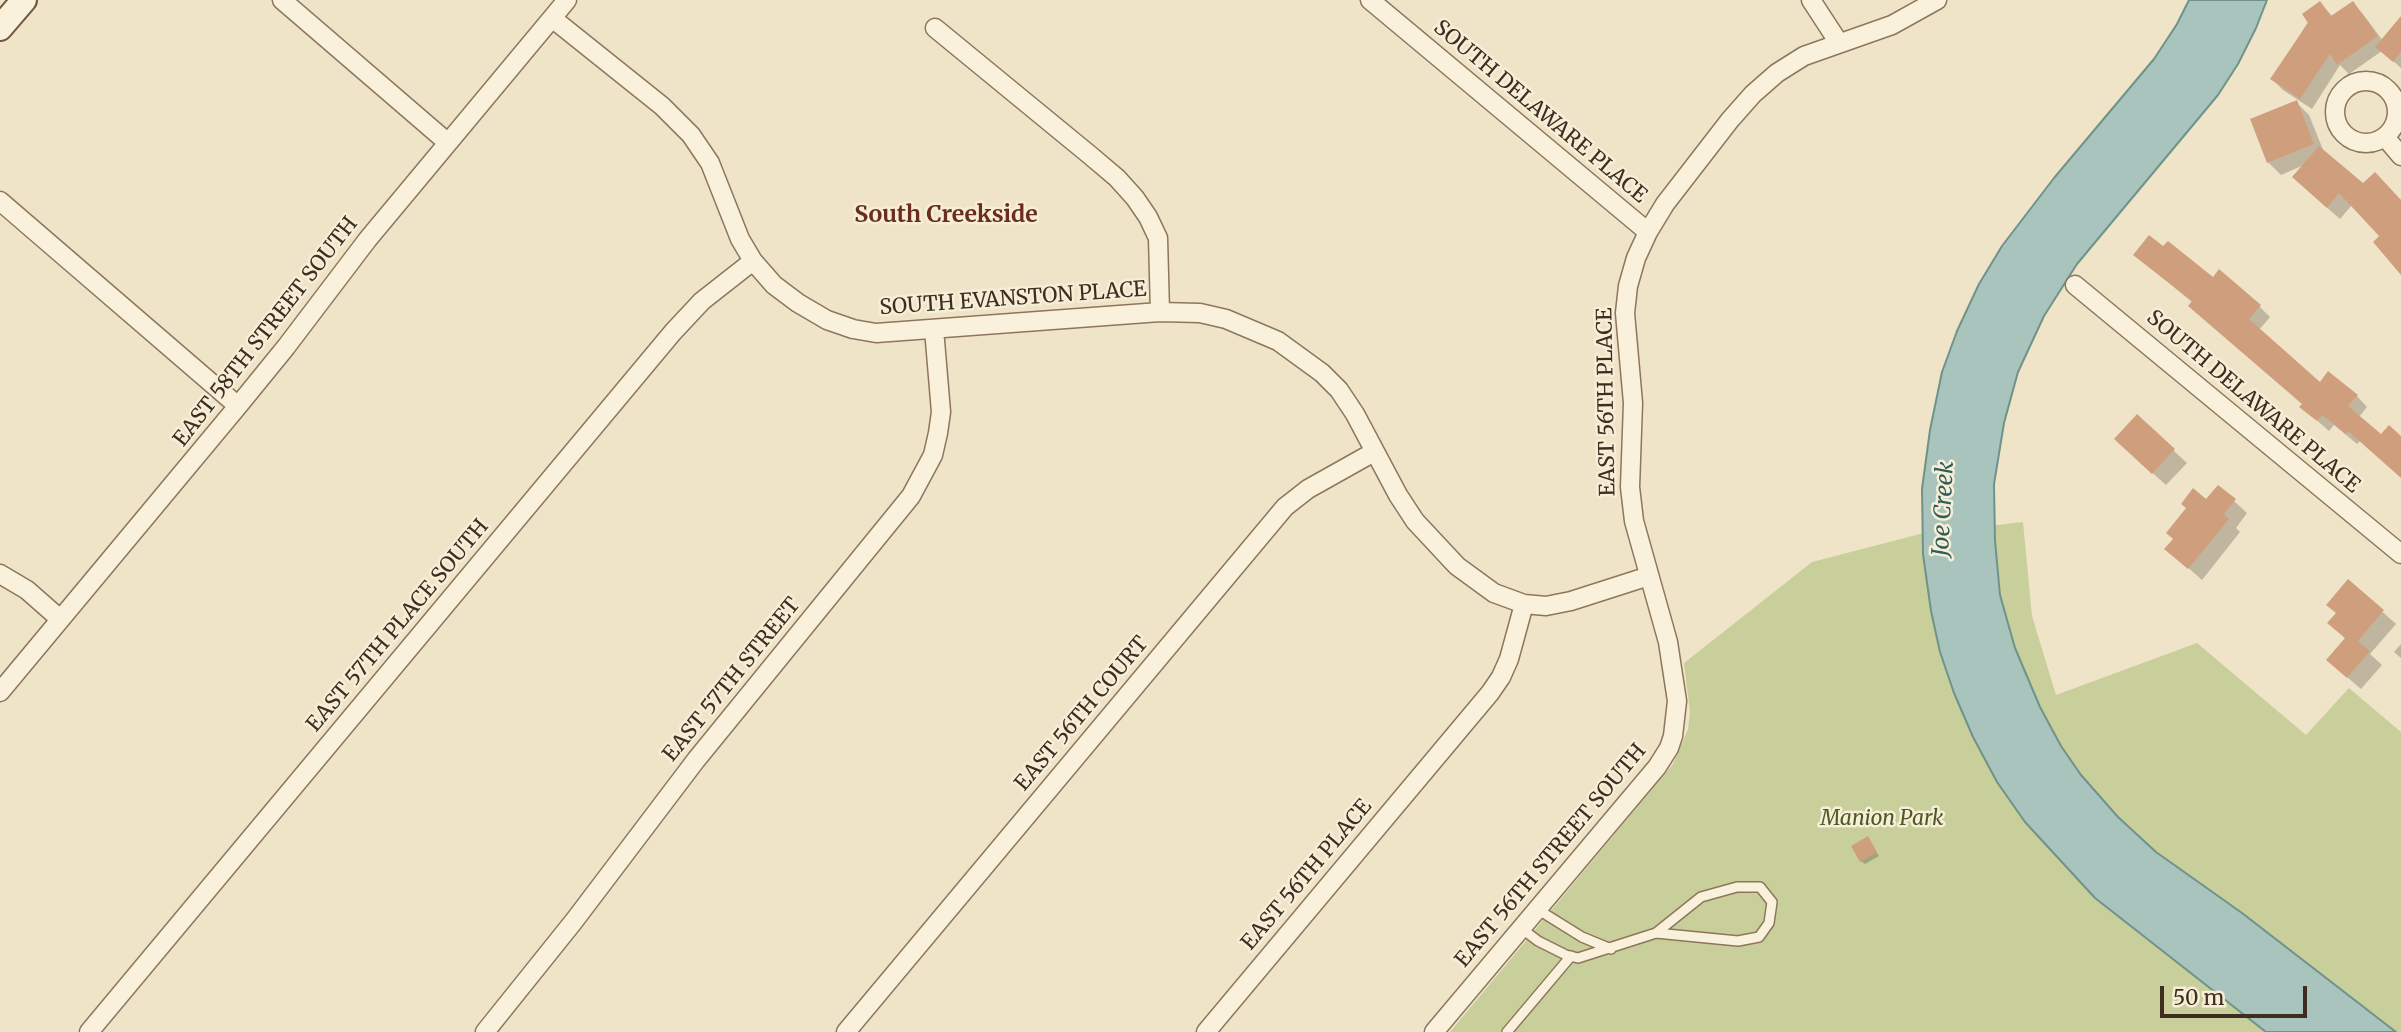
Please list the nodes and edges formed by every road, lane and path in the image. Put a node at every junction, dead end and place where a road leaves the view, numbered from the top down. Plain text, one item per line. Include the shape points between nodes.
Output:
1 (24, 0) edge
2 (282, 0) edge
3 (567, 0) edge
4 (1370, 0) edge
5 (1811, 0) edge
6 (1937, 0) edge
7 (552, 18) junction
8 (0, 28) edge
9 (936, 28) dead end
10 (1839, 43) junction
11 (2385, 137) dead end
12 (447, 142) junction
13 (2401, 156) edge
14 (0, 201) edge
15 (1648, 232) junction
16 (753, 261) junction
17 (2076, 285) dead end
18 (1160, 312) junction
19 (934, 329) junction
20 (238, 406) junction
21 (1374, 452) junction
22 (2401, 554) edge
23 (0, 574) edge
24 (1649, 576) junction
25 (1524, 604) junction
26 (61, 619) junction
27 (0, 692) edge
28 (1537, 909) junction
29 (1521, 928) junction
30 (1656, 933) junction
31 (1611, 949) junction
32 (1571, 956) junction
33 (89, 1032) edge
34 (485, 1032) edge
35 (846, 1032) edge
36 (1206, 1032) edge
37 (1434, 1032) edge
38 (1507, 1032) edge

1 - 8 street
2 - 12 street
3 - 7 street, EAST 58TH STREET SOUTH
4 - 15 street, SOUTH DELAWARE PLACE
5 - 10 street
6 - 10 street, EAST 56TH PLACE via 1892,25
7 - 12 street, EAST 58TH STREET SOUTH
7 - 16 street, SOUTH EVANSTON PLACE via 662,106 691,135 710,163
9 - 18 street via 1135,198 1158,238
10 - 15 street, EAST 56TH PLACE via 1804,56 1753,94
11 - 13 street
12 - 20 street, EAST 58TH STREET SOUTH
14 - 20 street
15 - 24 street, EAST 56TH PLACE via 1628,286 1625,313 1633,404 1630,487
16 - 19 street, SOUTH EVANSTON PLACE via 798,303 836,323 876,333
16 - 33 street, EAST 57TH PLACE SOUTH via 702,301 673,332
17 - 22 street, SOUTH DELAWARE PLACE
18 - 19 street, SOUTH EVANSTON PLACE
18 - 21 street, SOUTH EVANSTON PLACE via 1226,319 1278,341 1339,390
19 - 34 street, EAST 57TH STREET via 941,412 933,455 911,496 696,760
20 - 26 street, EAST 58TH STREET SOUTH
21 - 25 street, SOUTH EVANSTON PLACE via 1404,503 1457,566 1494,593
21 - 35 street, EAST 56TH COURT via 1285,507
23 - 26 street
24 - 25 street via 1571,601
24 - 28 street, EAST 56TH STREET SOUTH via 1668,642 1677,701 1669,748
25 - 36 street, EAST 56TH PLACE via 1509,659 1490,693
26 - 27 street, EAST 58TH STREET SOUTH
28 - 29 street, EAST 56TH STREET SOUTH
28 - 31 lane
29 - 32 lane
29 - 37 street, EAST 56TH STREET SOUTH
30 - 30 lane via 1738,941 1759,937 1769,923 1772,902 1760,887 1737,887 1701,897
30 - 31 lane
31 - 32 lane
32 - 38 lane

